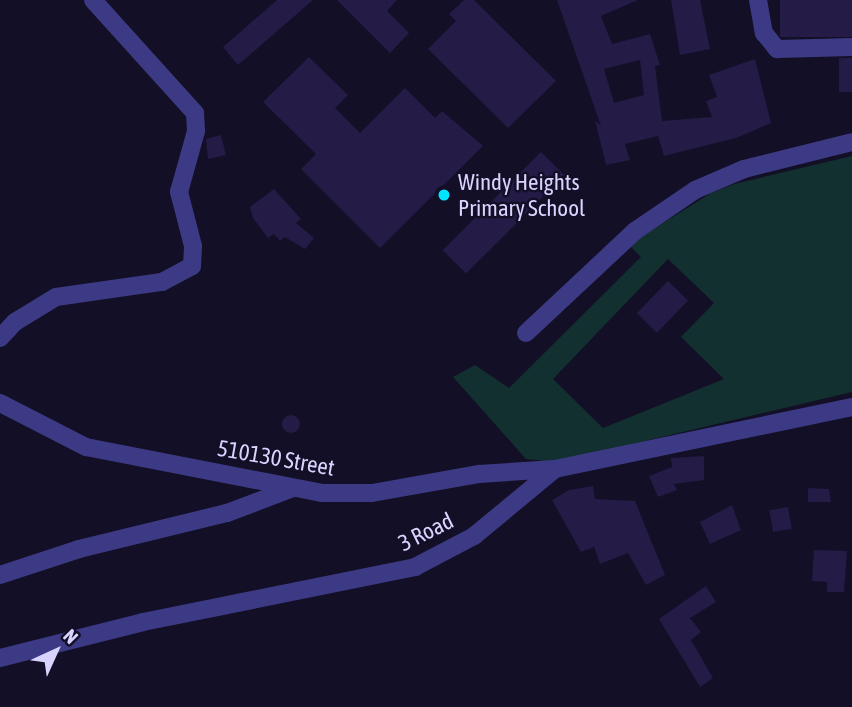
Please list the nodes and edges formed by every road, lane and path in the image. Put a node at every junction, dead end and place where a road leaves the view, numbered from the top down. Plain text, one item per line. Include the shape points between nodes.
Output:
1 (93, 0) edge
2 (758, 0) edge
3 (852, 47) edge
4 (852, 142) edge
5 (526, 333) dead end
6 (0, 338) edge
7 (0, 403) edge
8 (852, 407) edge
9 (555, 468) junction
10 (293, 488) junction
11 (0, 575) edge
12 (0, 658) edge

1 - 6 street via 195,113 196,131 179,192 193,246 192,266 163,282 56,297 15,322
2 - 3 street via 764,33 777,49
4 - 5 street via 744,169 695,190 635,231
7 - 10 street, 510130 Street via 86,447
8 - 9 street, 3 Road
9 - 10 street, 510130 Street via 479,474 372,493
9 - 12 street, 3 Road via 474,536 415,567 143,622
10 - 11 street via 227,513 79,549

